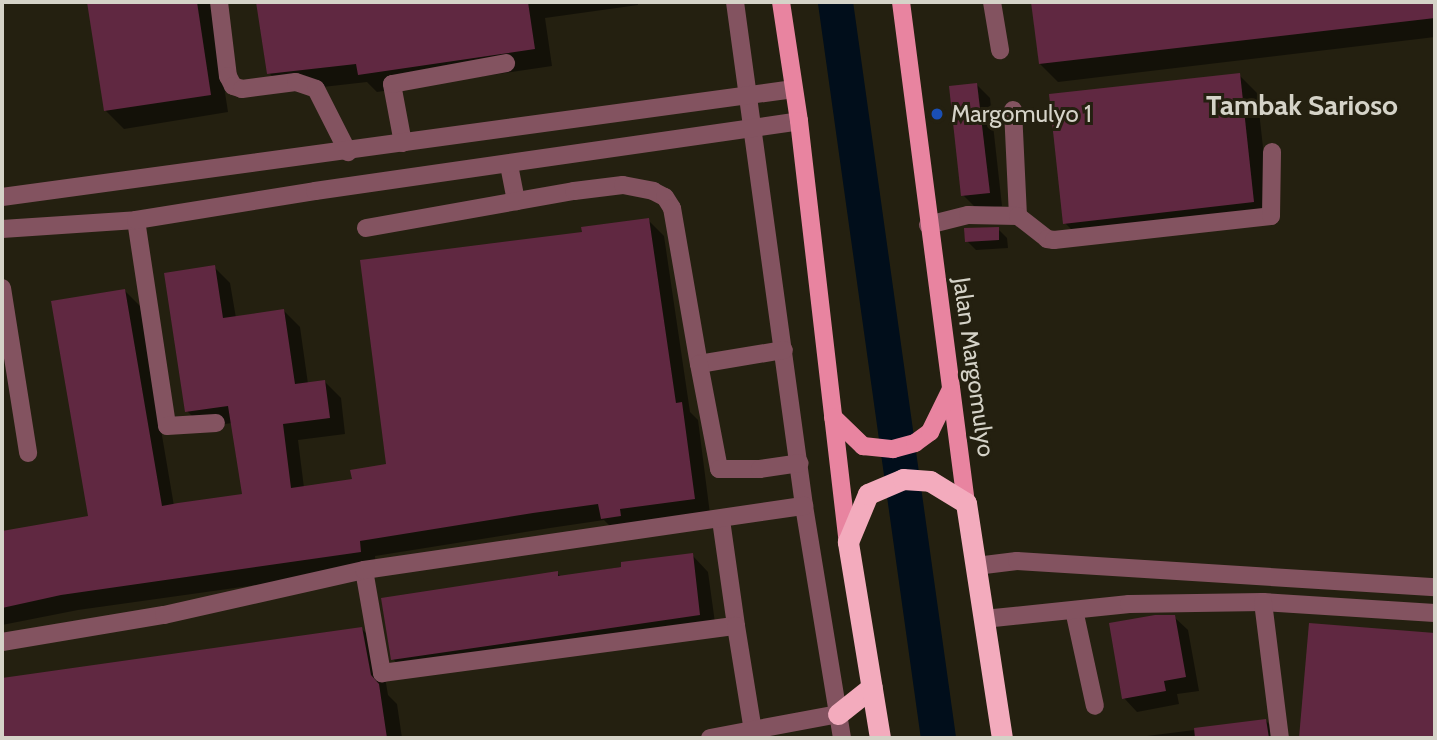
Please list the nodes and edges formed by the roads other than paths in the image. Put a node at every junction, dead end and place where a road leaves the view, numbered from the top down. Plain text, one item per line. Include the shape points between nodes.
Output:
1 (219, 2) edge
2 (735, 2) edge
3 (781, 2) edge
4 (901, 2) edge
5 (992, 2) edge
6 (1000, 50) dead end
7 (506, 63) dead end
8 (794, 89) junction
9 (748, 95) junction
10 (1013, 110) dead end
11 (799, 121) junction
12 (751, 128) junction
13 (403, 143) junction
14 (348, 152) junction
15 (1272, 152) dead end
16 (509, 165) junction
17 (2, 197) edge
18 (516, 201) junction
19 (1018, 216) junction
20 (136, 220) junction
21 (928, 225) junction
22 (366, 228) dead end
23 (2, 229) edge
24 (2, 288) edge
25 (784, 350) junction
26 (699, 364) junction
27 (951, 389) junction
28 (833, 417) junction
29 (216, 423) dead end
30 (28, 453) dead end
31 (800, 463) junction
32 (966, 503) junction
33 (804, 506) junction
34 (721, 520) junction
35 (848, 542) junction
36 (976, 566) junction
37 (364, 570) junction
38 (1435, 587) edge
39 (1263, 602) junction
40 (1074, 610) junction
41 (1435, 614) edge
42 (984, 618) junction
43 (736, 626) junction
44 (2, 642) edge
45 (872, 687) junction
46 (1096, 706) dead end
47 (838, 714) junction
48 (753, 732) junction
49 (710, 738) edge
50 (842, 738) edge
51 (880, 738) edge
52 (1002, 738) edge
53 (1280, 738) edge

1 - 14 lane via 233,86 242,89 296,82 316,89
2 - 9 lane
3 - 8 main road
4 - 21 main road, Jalan Margomulyo
5 - 6 lane
7 - 13 lane via 392,84
8 - 9 lane
8 - 11 main road
9 - 12 lane
9 - 13 lane
10 - 19 lane
11 - 12 lane
11 - 28 main road
12 - 16 lane
12 - 25 lane
13 - 14 lane
14 - 17 lane
15 - 19 lane via 1271,216 1054,240
16 - 18 lane
16 - 20 lane
18 - 22 lane
18 - 26 lane via 623,186 665,197 672,208
19 - 21 lane via 968,215
20 - 23 lane
20 - 29 lane via 167,426
21 - 27 main road, Jalan Margomulyo
24 - 30 lane
25 - 26 lane
25 - 31 lane
26 - 31 lane via 719,470
27 - 28 main road via 930,432 915,443 893,449 863,446
27 - 32 main road, Jalan Margomulyo
28 - 35 main road
31 - 33 lane
32 - 35 highway via 930,481 903,479 887,484 868,494
32 - 36 highway, Jalan Margomulyo
33 - 34 lane
33 - 47 lane
34 - 37 lane
34 - 43 lane
35 - 45 highway
36 - 38 lane via 1017,561
36 - 42 highway, Jalan Margomulyo
37 - 43 lane via 382,673
37 - 44 lane via 164,615
39 - 40 lane via 1129,604
39 - 41 lane
39 - 53 lane
40 - 42 lane
40 - 46 lane
42 - 52 highway, Jalan Margomulyo
43 - 48 lane
45 - 47 highway
45 - 51 highway
47 - 48 lane
47 - 50 lane
48 - 49 lane

